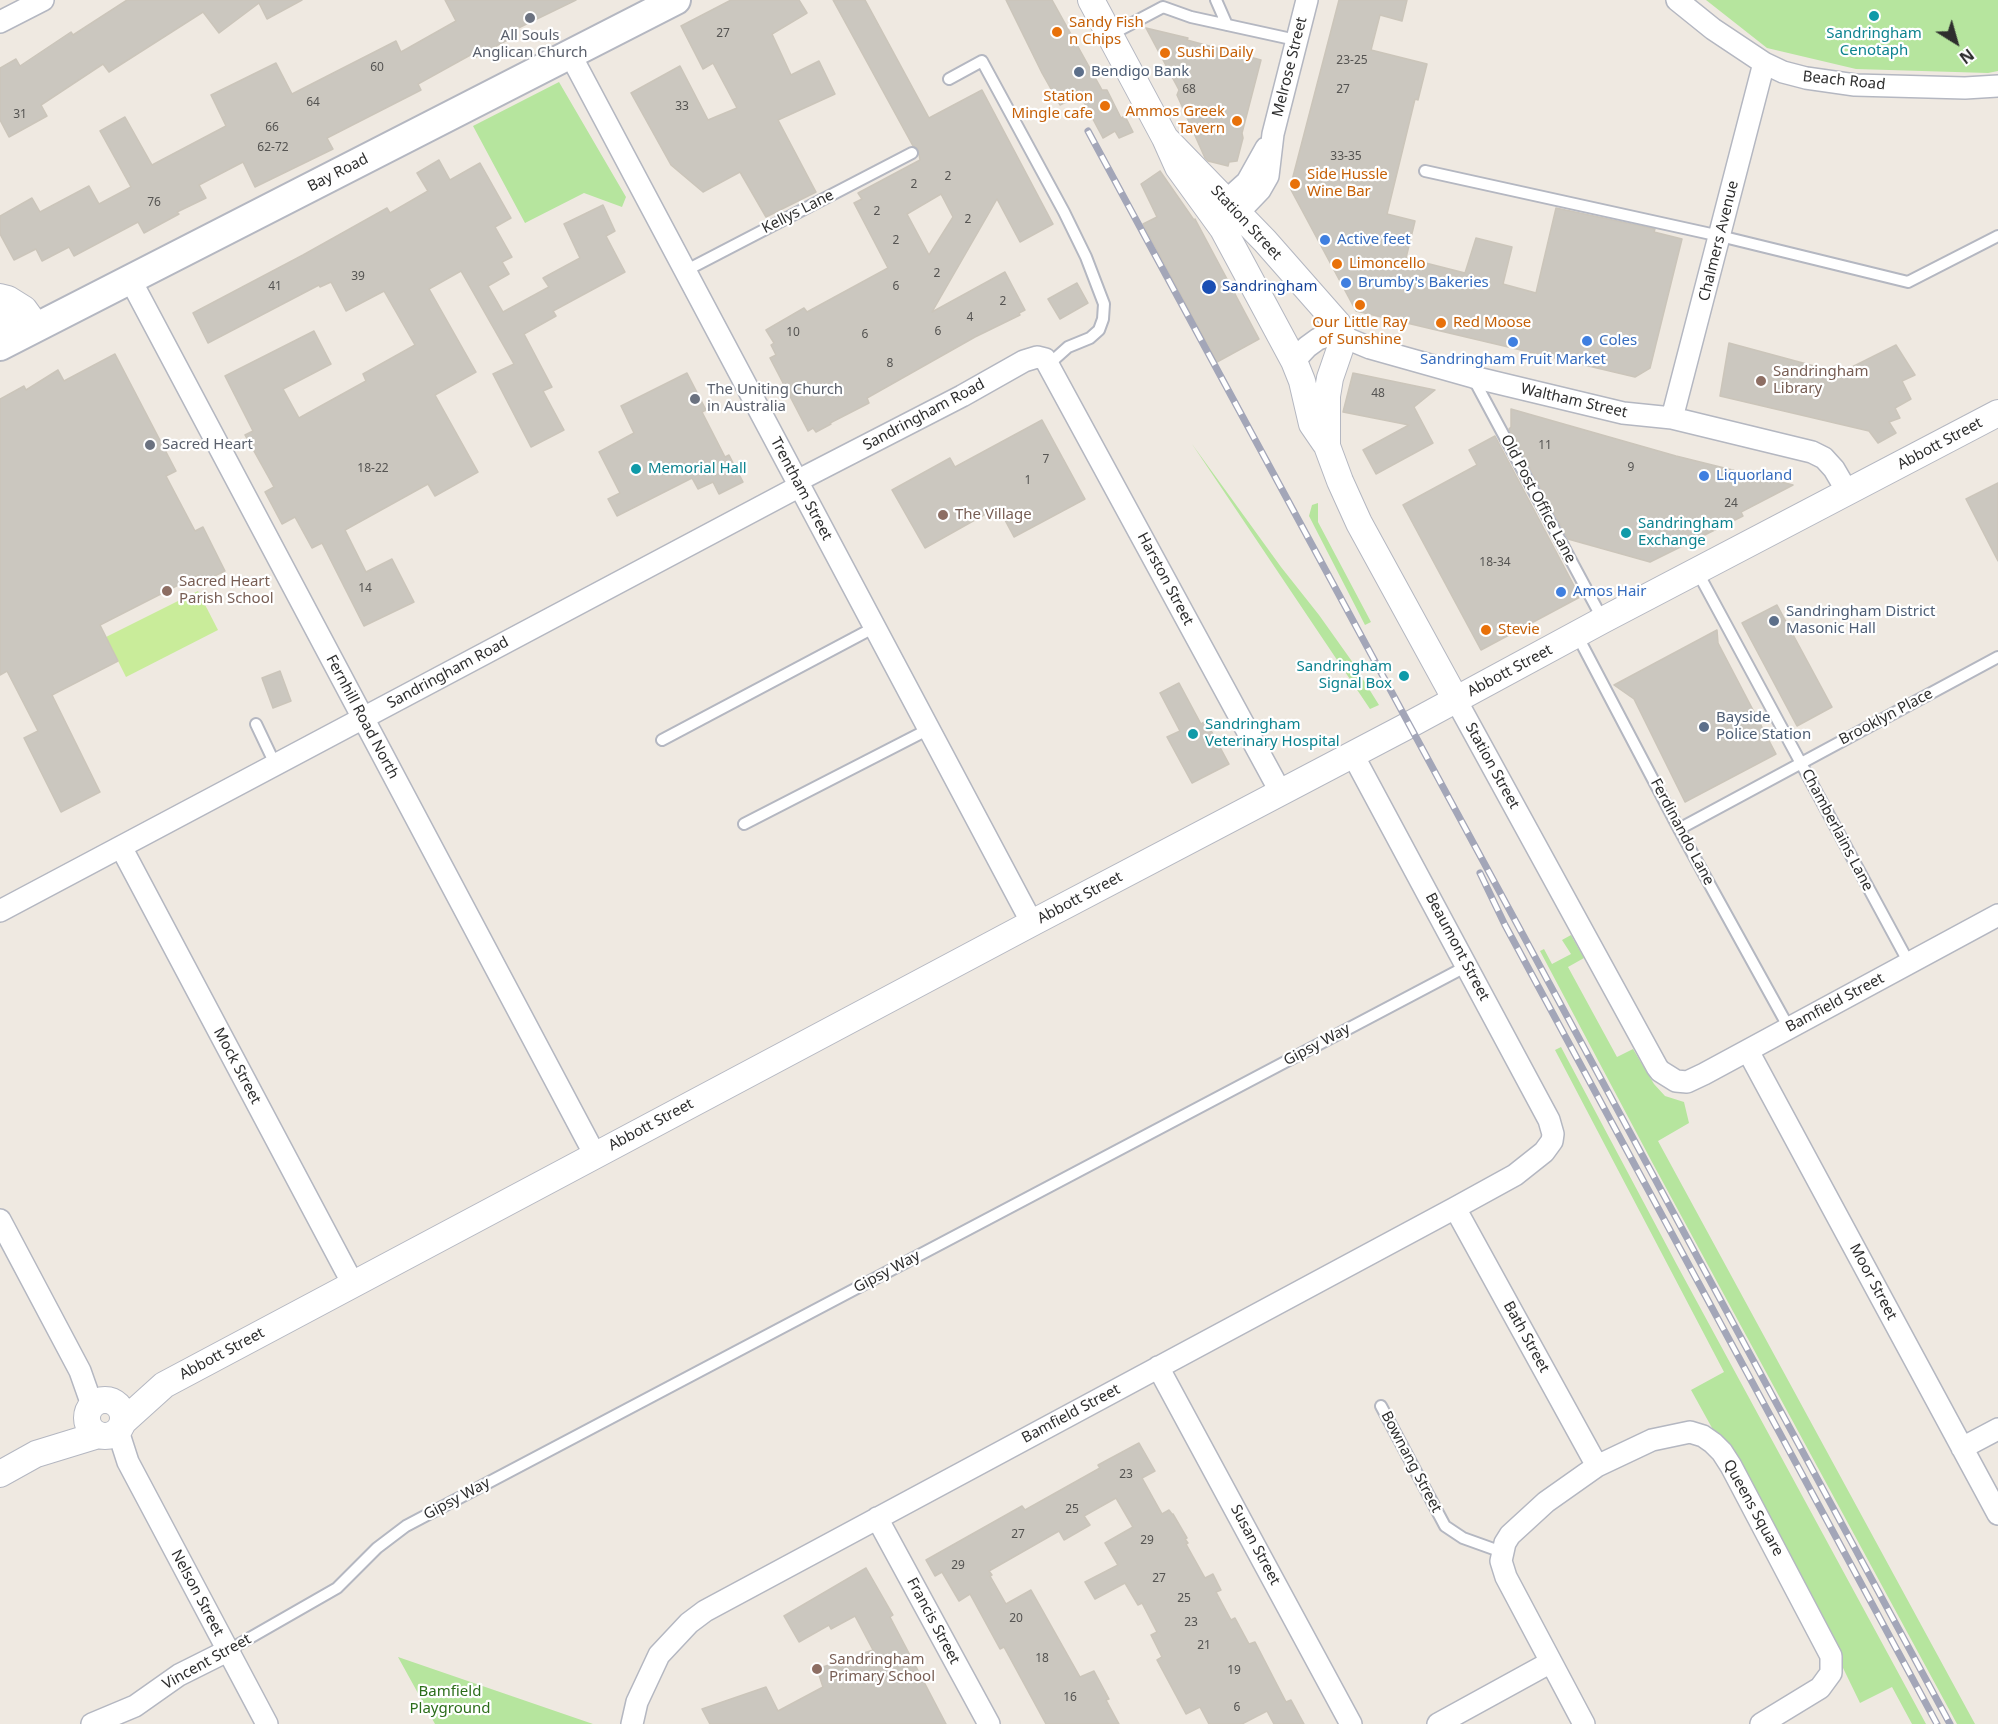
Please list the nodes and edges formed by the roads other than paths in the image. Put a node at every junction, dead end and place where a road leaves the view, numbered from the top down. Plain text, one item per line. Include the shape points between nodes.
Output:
1 (43, 0) edge
2 (676, 0) edge
3 (1091, 0) edge
4 (1216, 0) edge
5 (1307, 0) edge
6 (1677, 0) edge
7 (1163, 3) edge
8 (0, 22) edge
9 (1227, 25) junction
10 (1110, 35) junction
11 (1296, 40) junction
12 (570, 54) junction
13 (1764, 63) junction
14 (949, 79) dead end
15 (1998, 86) edge
16 (912, 153) dead end
17 (1425, 171) dead end
18 (1227, 212) junction
19 (1720, 236) junction
20 (1998, 236) edge
21 (685, 272) junction
22 (130, 279) junction
23 (0, 297) edge
24 (37, 327) junction
25 (4, 334) edge
26 (1341, 336) junction
27 (1049, 364) junction
28 (1335, 365) junction
29 (1297, 367) junction
30 (1473, 377) junction
31 (1998, 414) edge
32 (1672, 418) junction
33 (1327, 446) junction
34 (799, 484) junction
35 (1848, 492) junction
36 (1697, 571) junction
37 (1603, 620) junction
38 (875, 627) junction
39 (1576, 635) junction
40 (1998, 657) edge
41 (1456, 700) junction
42 (363, 718) junction
43 (255, 724) dead end
44 (929, 729) junction
45 (662, 740) dead end
46 (1353, 755) junction
47 (1801, 762) junction
48 (276, 764) junction
49 (1281, 793) junction
50 (744, 824) dead end
51 (1679, 829) junction
52 (121, 847) junction
53 (0, 911) edge
54 (1998, 915) edge
55 (1032, 923) junction
56 (1909, 963) junction
57 (1467, 966) junction
58 (1789, 1028) junction
59 (1748, 1051) junction
60 (1671, 1079) joint
61 (1552, 1141) joint
62 (595, 1155) junction
63 (1455, 1208) junction
64 (0, 1220) edge
65 (353, 1284) junction
66 (1158, 1367) junction
67 (164, 1385) junction
68 (98, 1403) junction
69 (1381, 1406) dead end
70 (1998, 1429) edge
71 (111, 1431) junction
72 (1962, 1448) junction
73 (36, 1454) junction
74 (1597, 1466) junction
75 (0, 1474) edge
76 (1998, 1514) edge
77 (877, 1518) junction
78 (1502, 1552) junction
79 (321, 1599) joint
80 (227, 1651) junction
81 (1551, 1662) junction
82 (92, 1724) edge
83 (267, 1724) edge
84 (632, 1724) edge
85 (989, 1724) edge
86 (1351, 1724) edge
87 (1438, 1724) edge
88 (1584, 1724) edge
89 (1761, 1724) edge

1 - 8 street
2 - 12 main road, Bay Road
3 - 10 street, Station Street
4 - 9 lane
5 - 11 street, Melrose Street
6 - 13 street, Beach Road
7 - 9 lane via 1191,17
7 - 10 lane
9 - 11 lane
10 - 18 street, Station Street via 1165,138
11 - 18 street, Melrose Street via 1274,134
12 - 21 street, Trentham Street
12 - 22 main road, Bay Road
13 - 15 street, Beach Road via 1806,78 1855,85
13 - 19 street, Chalmers Avenue
14 - 27 lane via 982,61 1064,212 1104,304 1099,330 1068,347
16 - 21 lane, Kellys Lane
17 - 19 lane
18 - 26 street, Station Street via 1334,318
18 - 29 street, Station Street
19 - 20 lane via 1908,282
19 - 32 street, Chalmers Avenue
21 - 34 street, Trentham Street
22 - 24 main road, Bay Road
22 - 42 street, Fernhill Road North
23 - 24 street via 24,309
24 - 25 main road, Bay Road
26 - 28 street, Station Street
26 - 29 street via 1318,339 1307,347
26 - 30 street, Waltham Street
27 - 34 street, Sandringham Road via 1042,357 1024,361
27 - 49 street, Harston Street
28 - 29 street via 1317,372
28 - 33 street, Station Street via 1327,396
29 - 33 street, Station Street via 1312,424
30 - 32 street, Waltham Street via 1623,413
30 - 37 lane, Old Post Office Lane
31 - 35 street, Abbott Street
32 - 35 street, Waltham Street via 1812,452 1834,469
33 - 41 street, Station Street via 1359,523
34 - 38 street, Trentham Street
34 - 42 street, Sandringham Road
35 - 36 street, Abbott Street
36 - 37 street, Abbott Street
36 - 47 lane, Chamberlains Lane
37 - 39 street, Abbott Street
38 - 44 street, Trentham Street
38 - 45 lane
39 - 41 street, Abbott Street
39 - 51 lane, Ferdinando Lane
40 - 47 lane, Brooklyn Place
41 - 46 street, Abbott Street
41 - 60 street, Station Street via 1656,1067
42 - 48 street, Sandringham Road
42 - 62 street, Fernhill Road North
43 - 48 lane
44 - 50 lane
44 - 55 street, Trentham Street
46 - 49 street, Abbott Street
46 - 57 street, Beaumont Street
47 - 51 lane, Brooklyn Place
47 - 56 lane, Chamberlains Lane
48 - 52 street, Sandringham Road
49 - 55 street, Abbott Street
51 - 58 lane, Ferdinando Lane
52 - 53 street, Sandringham Road
52 - 65 street, Mock Street
54 - 56 street, Bamfield Street
55 - 62 street, Abbott Street
56 - 58 street, Bamfield Street
57 - 61 street, Beaumont Street via 1549,1120
57 - 79 lane, Gipsy Way via 406,1526
58 - 59 street, Bamfield Street
59 - 60 street, Bamfield Street via 1687,1082
59 - 72 street, Moor Street
61 - 63 street, Bamfield Street via 1533,1163
62 - 65 street, Abbott Street
63 - 66 street, Bamfield Street
63 - 74 street, Bath Street
64 - 68 street
65 - 67 street, Abbott Street
66 - 77 street, Bamfield Street
66 - 86 street, Susan Street
67 - 68 street, Abbott Street
67 - 71 street, Abbott Street
68 - 71 street via 87,1421 93,1431
68 - 71 street via 119,1406 124,1416
68 - 73 street, Abbott Street
69 - 78 lane, Bownang Street via 1445,1526 1463,1538
70 - 72 street
71 - 73 street, Abbott Street
71 - 80 street, Nelson Street
72 - 76 street, Moor Street
73 - 75 street, Abbott Street
74 - 78 street, Queens Square via 1533,1513 1510,1535
74 - 89 street, Queens Square via 1652,1440 1690,1432 1713,1443 1731,1466 1827,1647 1832,1664 1820,1688
77 - 84 street, Bamfield Street via 724,1600 689,1623 659,1655 637,1702
77 - 85 street, Francis Street
78 - 81 street via 1506,1577
79 - 80 lane, Vincent Street
80 - 82 street, Vincent Street via 178,1675 135,1706
80 - 83 street, Nelson Street
81 - 87 street
81 - 88 street

